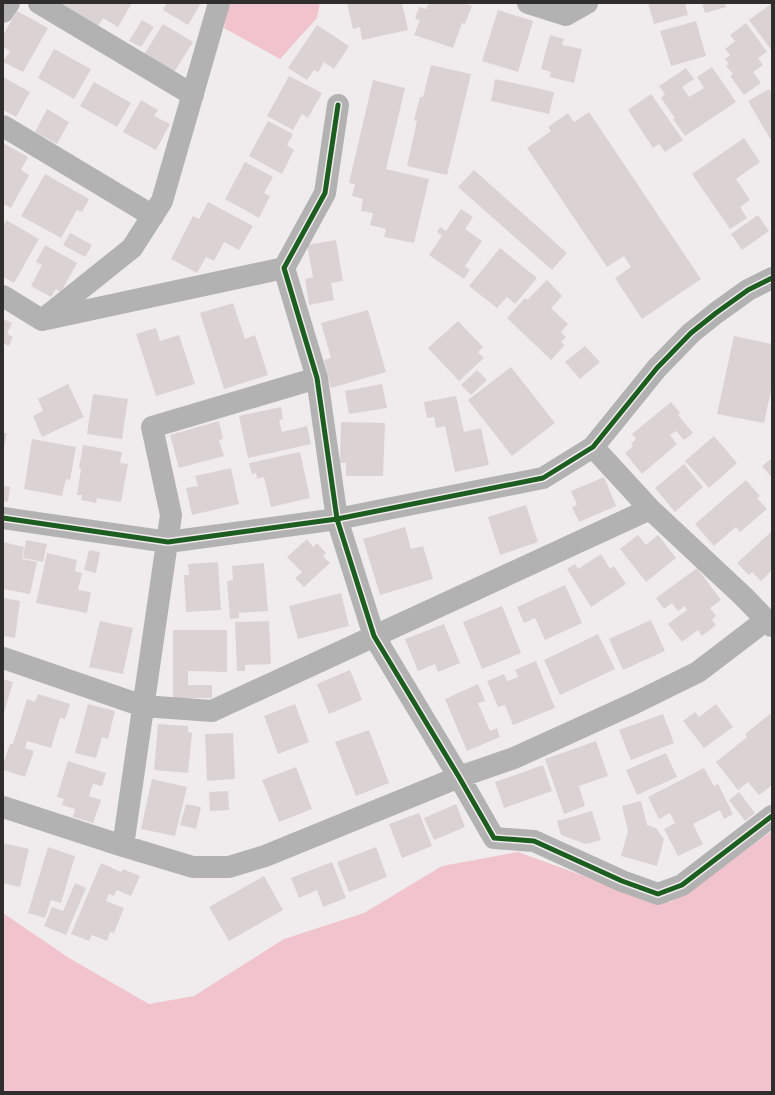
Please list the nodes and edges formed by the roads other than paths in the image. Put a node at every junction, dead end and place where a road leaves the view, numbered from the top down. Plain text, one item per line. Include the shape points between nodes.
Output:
1 (9, 3) edge
2 (39, 3) edge
3 (219, 3) edge
4 (528, 3) edge
5 (587, 3) edge
6 (3, 12) edge
7 (193, 95) junction
8 (338, 105) dead end
9 (3, 126) edge
10 (153, 216) junction
11 (284, 268) junction
12 (772, 278) edge
13 (3, 296) edge
14 (42, 320) junction
15 (317, 378) junction
16 (593, 448) junction
17 (650, 509) junction
18 (3, 518) edge
19 (337, 519) junction
20 (168, 542) junction
21 (769, 623) edge
22 (374, 636) junction
23 (3, 658) edge
24 (143, 706) junction
25 (459, 777) junction
26 (3, 807) edge
27 (772, 816) edge
28 (123, 846) junction

1 - 6 street
2 - 7 street
3 - 7 street
4 - 5 street via 566,15
7 - 10 street via 162,201
8 - 11 street via 325,193
9 - 10 street
10 - 14 street via 132,248
11 - 14 street
11 - 15 street
12 - 16 street via 748,290 691,333 657,368
13 - 14 street
15 - 19 street
15 - 20 street via 152,427 171,515
16 - 17 street
16 - 19 street via 543,478
17 - 21 street
17 - 22 street
18 - 20 street
19 - 20 street
19 - 22 street
20 - 24 street
21 - 25 street via 698,672 514,758
22 - 24 street via 212,711
22 - 25 street
23 - 24 street
24 - 28 street
25 - 27 street via 494,838 534,841 622,881 658,894 682,885
25 - 28 street via 265,856 229,867 193,867
26 - 28 street

